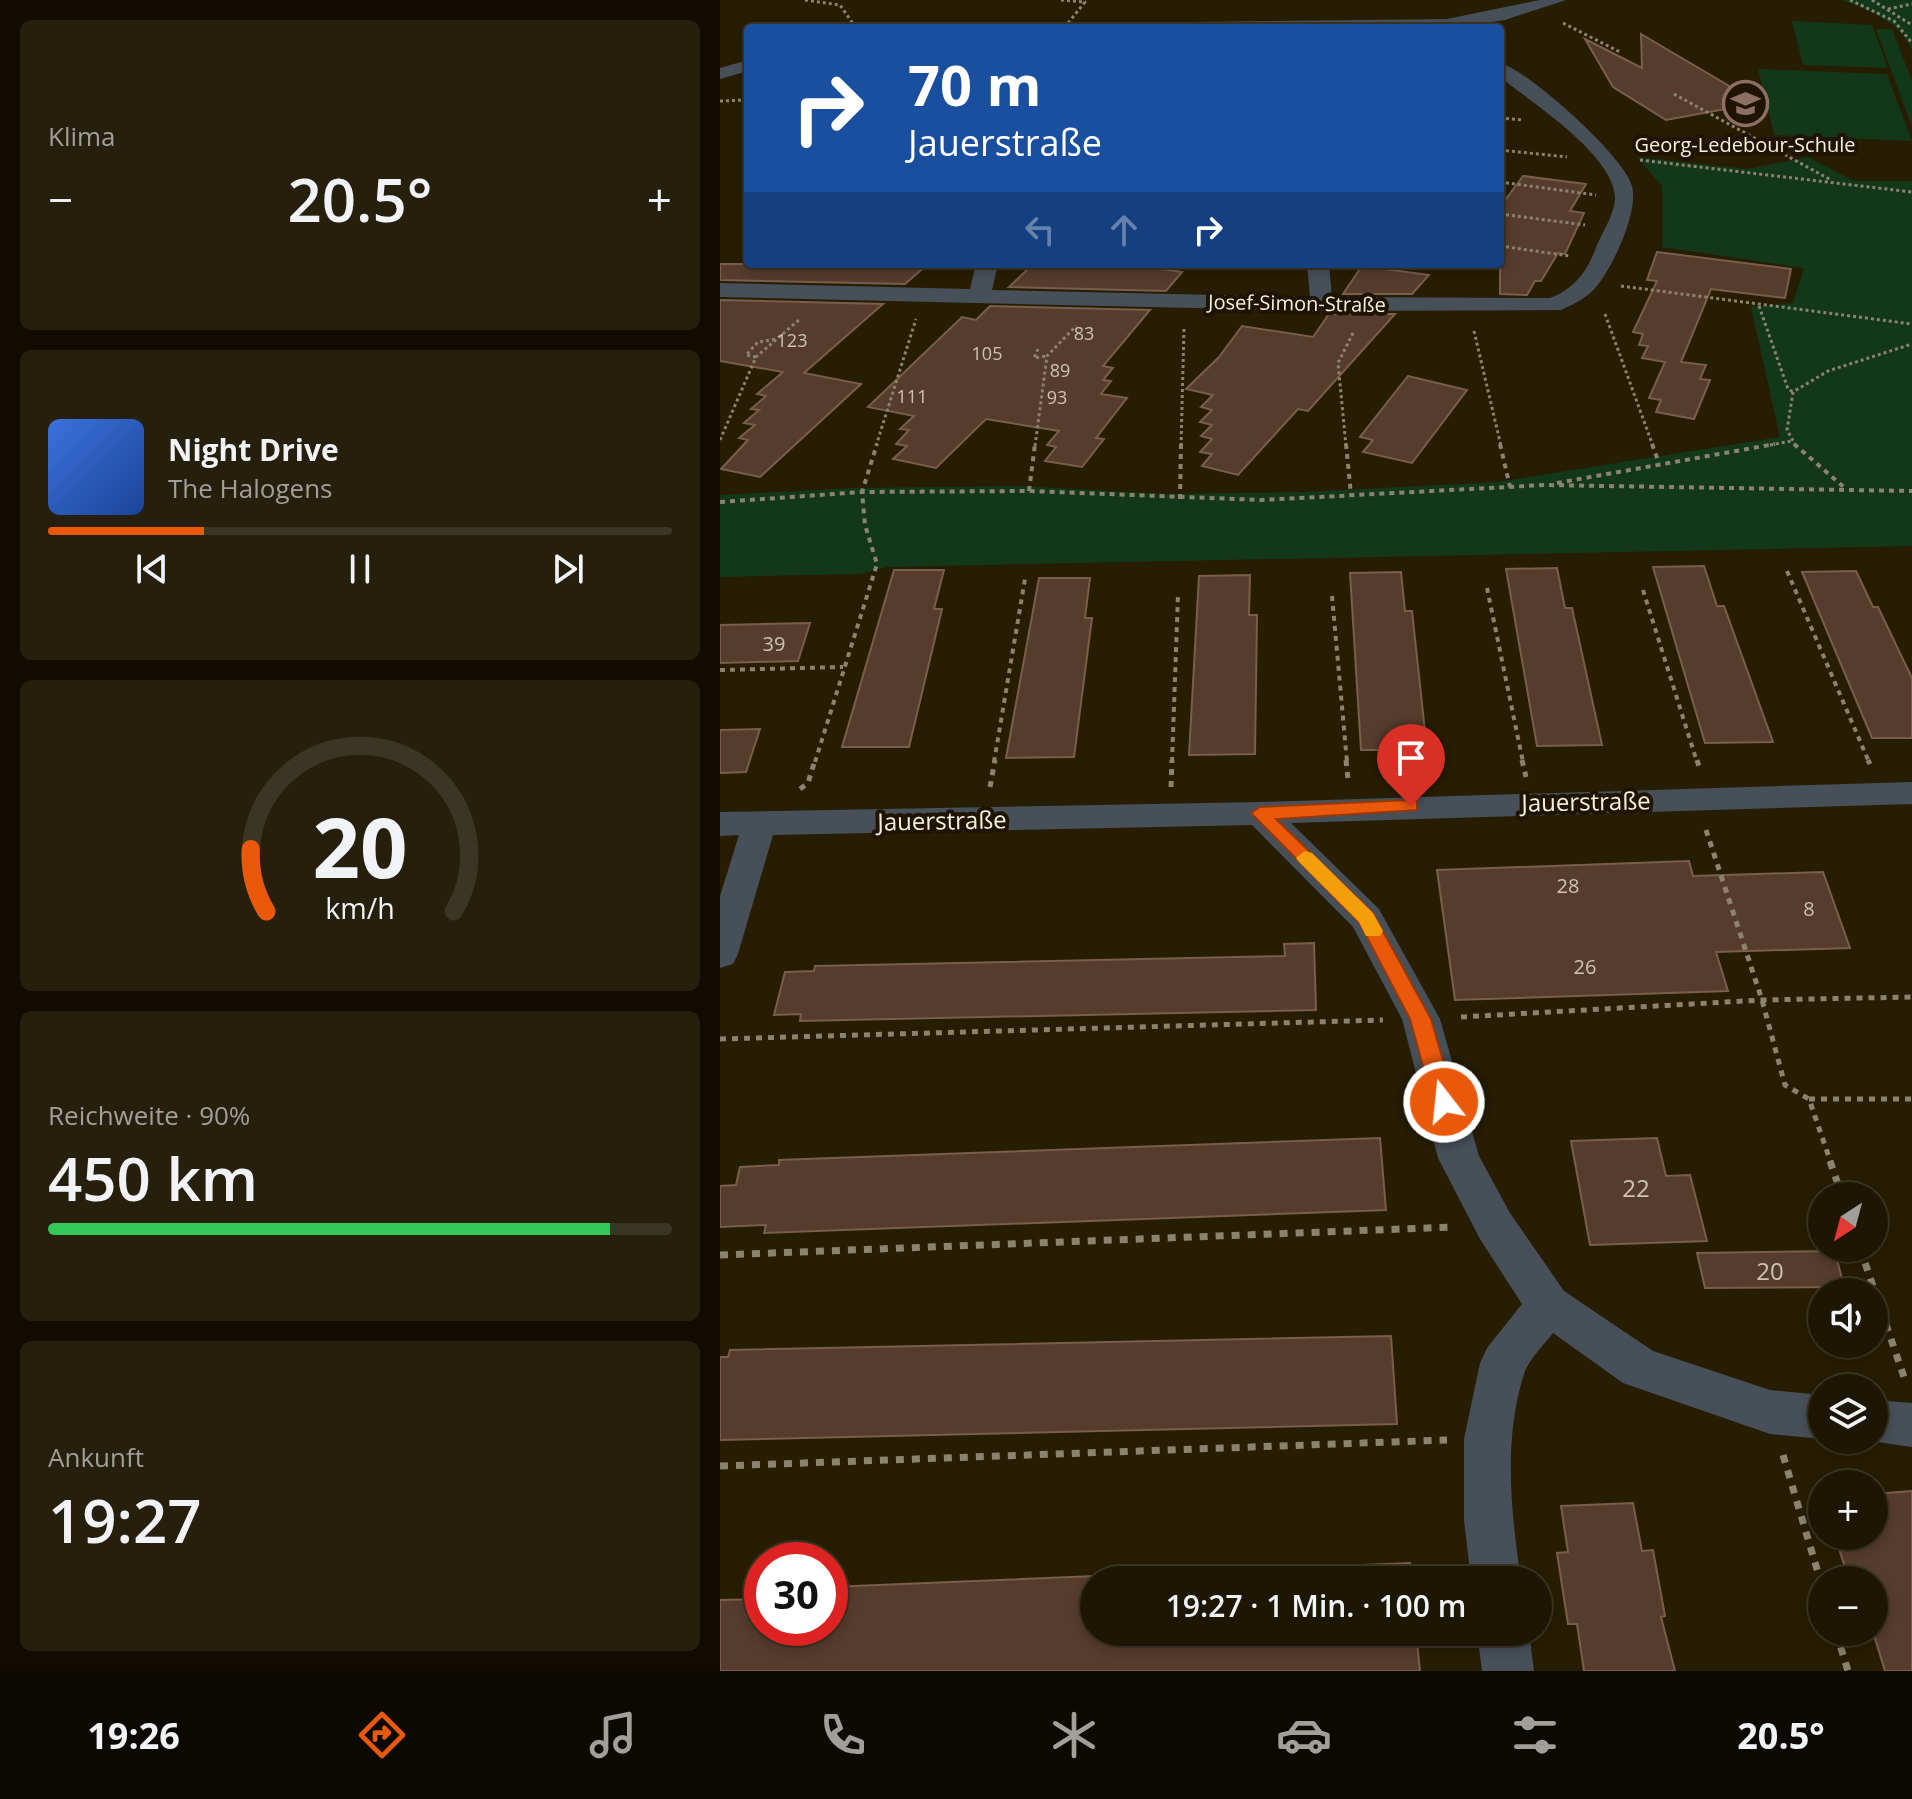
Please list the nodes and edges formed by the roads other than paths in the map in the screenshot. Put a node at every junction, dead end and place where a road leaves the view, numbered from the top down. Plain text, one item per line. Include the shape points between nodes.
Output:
1 (1558, 0) edge
2 (1458, 24) edge
3 (744, 66) edge
4 (1504, 71) edge
5 (720, 74) edge
6 (986, 268) edge
7 (1318, 268) edge
8 (720, 290) edge
9 (979, 296) junction
10 (1322, 304) junction
11 (1898, 794) edge
12 (1260, 813) junction
13 (760, 823) junction
14 (720, 824) edge
15 (720, 954) edge
16 (1548, 1305) junction
17 (1910, 1406) edge
18 (1808, 1416) edge
19 (1888, 1416) edge
20 (1494, 1566) edge
21 (1505, 1646) edge
22 (1508, 1671) edge

1 - 2 street
3 - 5 street
4 - 10 street, Josef-Simon-Straße via 1606,156 1624,183 1625,198 1598,270 1568,300 1553,305
6 - 9 street
7 - 10 street
8 - 9 street, Josef-Simon-Straße
9 - 10 street, Josef-Simon-Straße
11 - 12 street, Jauerstraße
12 - 13 street, Jauerstraße
12 - 16 street via 1366,918 1421,1019 1459,1158 1495,1226
13 - 14 street, Jauerstraße
13 - 15 street
16 - 18 street via 1639,1368 1770,1412
16 - 20 street via 1503,1363 1488,1439
17 - 19 street
21 - 22 street

